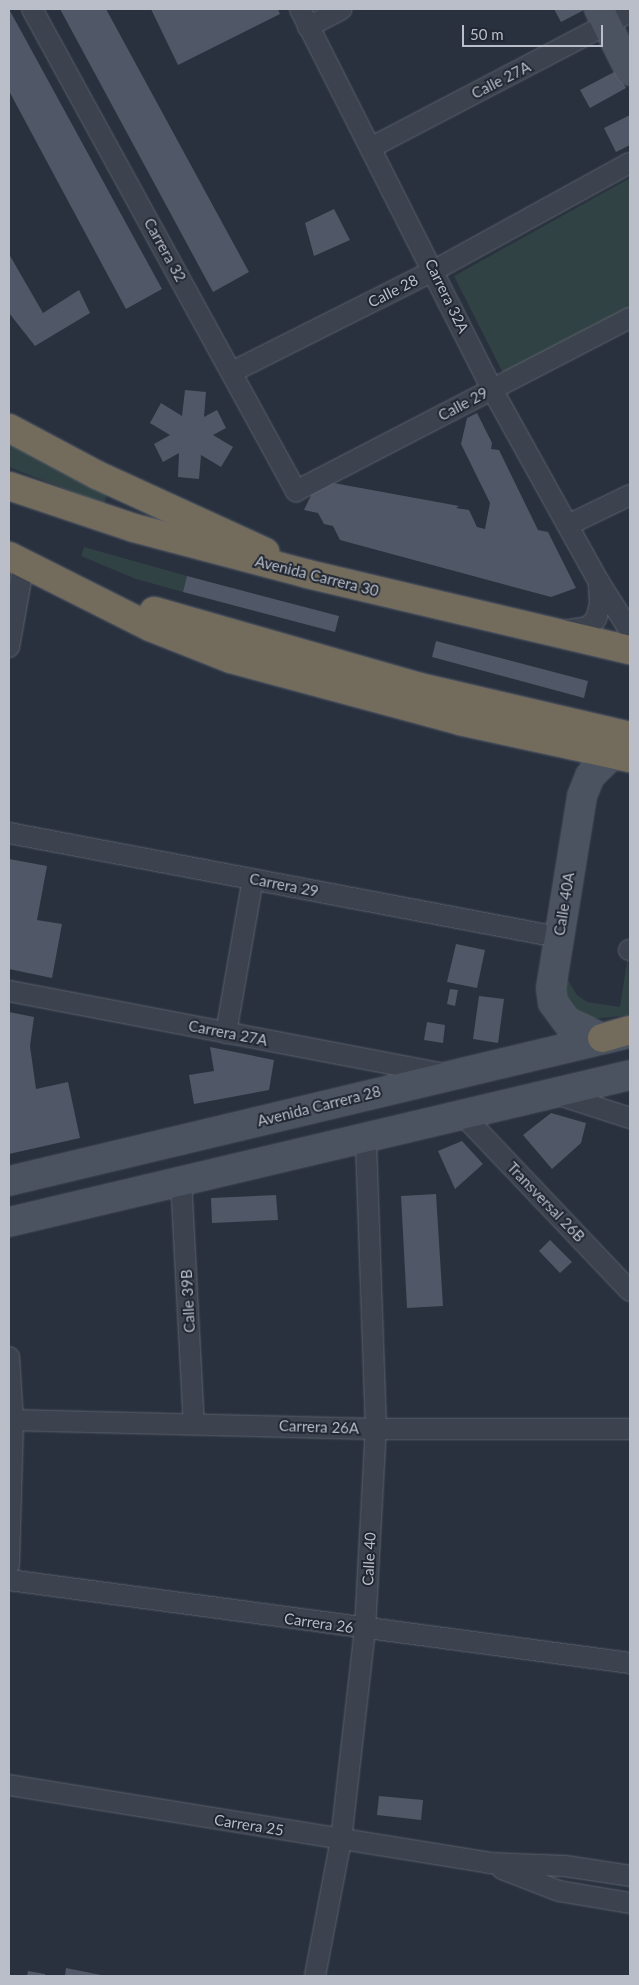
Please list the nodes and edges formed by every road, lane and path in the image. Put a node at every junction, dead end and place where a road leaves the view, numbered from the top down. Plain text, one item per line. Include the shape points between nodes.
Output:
1 (32, 9) edge
2 (300, 9) edge
3 (342, 9) edge
4 (612, 15) edge
5 (308, 27) junction
6 (630, 71) edge
7 (372, 147) junction
8 (630, 163) edge
9 (435, 270) junction
10 (630, 318) edge
11 (232, 372) junction
12 (492, 388) junction
13 (9, 428) edge
14 (9, 486) edge
15 (296, 491) joint
16 (630, 495) edge
17 (568, 525) junction
18 (16, 560) edge
19 (308, 574) junction
20 (599, 582) junction
21 (552, 631) junction
22 (630, 631) edge
23 (9, 647) edge
24 (630, 650) edge
25 (625, 749) edge
26 (9, 833) edge
27 (254, 879) junction
28 (558, 937) junction
29 (9, 991) edge
30 (630, 1031) edge
31 (226, 1033) junction
32 (602, 1038) junction
33 (448, 1075) junction
34 (630, 1075) edge
35 (553, 1093) junction
36 (461, 1113) junction
37 (630, 1118) edge
38 (366, 1138) junction
39 (181, 1179) junction
40 (9, 1181) edge
41 (9, 1222) edge
42 (630, 1291) edge
43 (9, 1357) edge
44 (11, 1420) edge
45 (194, 1423) junction
46 (376, 1429) junction
47 (630, 1429) edge
48 (9, 1565) edge
49 (9, 1580) edge
50 (365, 1630) junction
51 (630, 1663) edge
52 (9, 1785) edge
53 (341, 1840) junction
54 (489, 1864) junction
55 (630, 1876) edge
56 (630, 1903) edge
57 (315, 1976) edge

1 - 11 street, Carrera 32
2 - 5 street, Carrera 32A
3 - 5 street
4 - 6 main road
4 - 7 street, Calle 27A
5 - 7 street, Carrera 32A
7 - 9 street, Carrera 32A
8 - 9 street, Calle 28
9 - 11 street, Calle 28
9 - 12 street, Carrera 32A
10 - 12 street, Calle 29
11 - 15 street, Carrera 32
12 - 15 street, Calle 29
12 - 17 street, Carrera 32A
13 - 19 highway via 97,475 232,534
14 - 19 highway, Avenida Carrera 30 via 80,513
16 - 17 street
17 - 20 street, Carrera 32A
18 - 23 street
18 - 25 highway via 150,626 231,659 460,721
19 - 21 highway, Avenida Carrera 30
20 - 21 street, Carrera 32A via 600,604 592,624 577,630
20 - 22 street, Carrera 32A
21 - 24 highway, Avenida Carrera 30
25 - 28 main road, Calle 40A via 585,784
26 - 27 street, Carrera 29
27 - 28 street, Carrera 29
27 - 31 street
28 - 32 main road, Calle 40A via 553,1003 578,1030
29 - 31 street, Carrera 27A
30 - 32 highway
31 - 33 street, Carrera 27A
32 - 33 main road, Avenida Carrera 28
33 - 40 main road, Avenida Carrera 28
34 - 35 main road
35 - 36 main road
35 - 37 street
36 - 38 main road
36 - 42 street, Transversal 26B
38 - 39 main road
38 - 46 street, Calle 40
39 - 41 main road
39 - 45 street, Calle 39B
43 - 44 street
44 - 45 street, Carrera 26A
44 - 48 street
45 - 46 street, Carrera 26A
46 - 47 street, Carrera 26A
46 - 50 street, Calle 40
49 - 50 street, Carrera 26
50 - 51 street, Carrera 26
50 - 53 street, Calle 40
52 - 53 street, Carrera 25
53 - 54 street, Carrera 25
53 - 57 street, Calle 40
54 - 55 street, Carrera 25 via 565,1866
54 - 56 street, Carrera 25 via 559,1891

